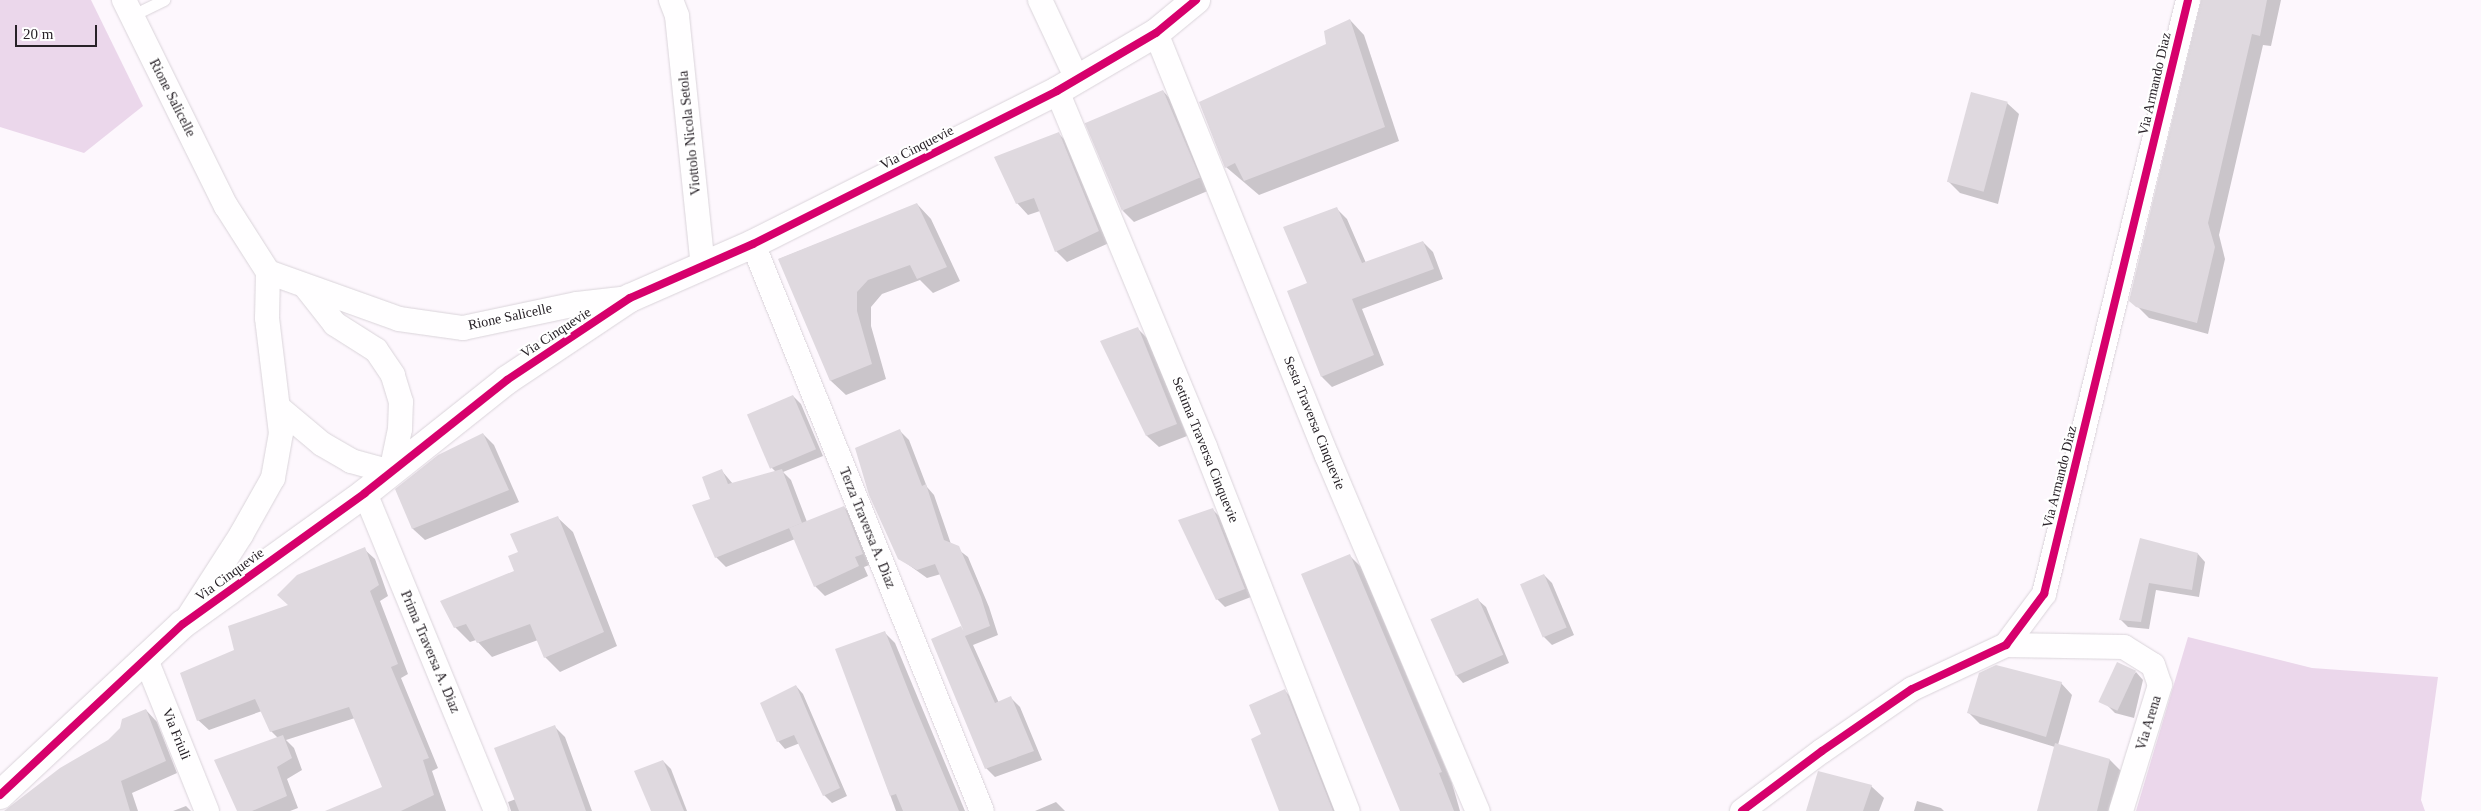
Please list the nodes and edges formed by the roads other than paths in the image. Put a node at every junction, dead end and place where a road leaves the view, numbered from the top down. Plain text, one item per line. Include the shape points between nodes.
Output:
1 (164, 0) edge
2 (671, 0) edge
3 (1040, 0) edge
4 (1196, 0) edge
5 (2188, 0) edge
6 (128, 8) edge
7 (1156, 33) junction
8 (1067, 85) junction
9 (753, 244) junction
10 (703, 266) junction
11 (268, 272) junction
12 (305, 286) junction
13 (630, 298) junction
14 (279, 408) junction
15 (391, 472) junction
16 (365, 493) junction
17 (183, 624) junction
18 (2006, 645) junction
19 (145, 658) junction
20 (0, 795) edge
21 (207, 811) edge
22 (496, 811) edge
23 (982, 811) edge
24 (1348, 811) edge
25 (1478, 811) edge
26 (1742, 811) edge
27 (2121, 811) edge

1 - 6 lane
2 - 10 street, Viottolo Nicola Setola via 678,26
3 - 8 street, Settima Traversa Cinquevie
4 - 7 street, Via Cinquevie
5 - 18 street, Via Armando Diaz via 2044,594
6 - 11 street, Rione Salicelle via 226,206
7 - 8 street, Via Cinquevie
7 - 25 street, Sesta Traversa Cinquevie via 1327,456
8 - 9 street, Via Cinquevie
8 - 24 street, Settima Traversa Cinquevie
9 - 10 street, Via Cinquevie
9 - 23 street, Terza Traversa A. Diaz
10 - 13 street, Via Cinquevie
11 - 12 street, Rione Salicelle
11 - 14 street via 267,318
12 - 13 street, Rione Salicelle via 399,319 463,328 577,304
12 - 15 street via 335,324 376,350 394,375 401,402 400,430
13 - 15 street, Via Cinquevie via 508,380
14 - 15 street via 322,444 351,461
14 - 17 street via 281,433 273,478 241,535
15 - 16 street, Via Cinquevie
16 - 17 street, Via Cinquevie
16 - 22 street, Prima Traversa A. Diaz
17 - 19 street, Via Cinquevie
18 - 26 street, Via Armando Diaz via 1912,689
18 - 27 street, Via Arena via 2124,647 2153,665 2160,685
19 - 20 street, Via Cinquevie
19 - 21 street, Via Friuli

